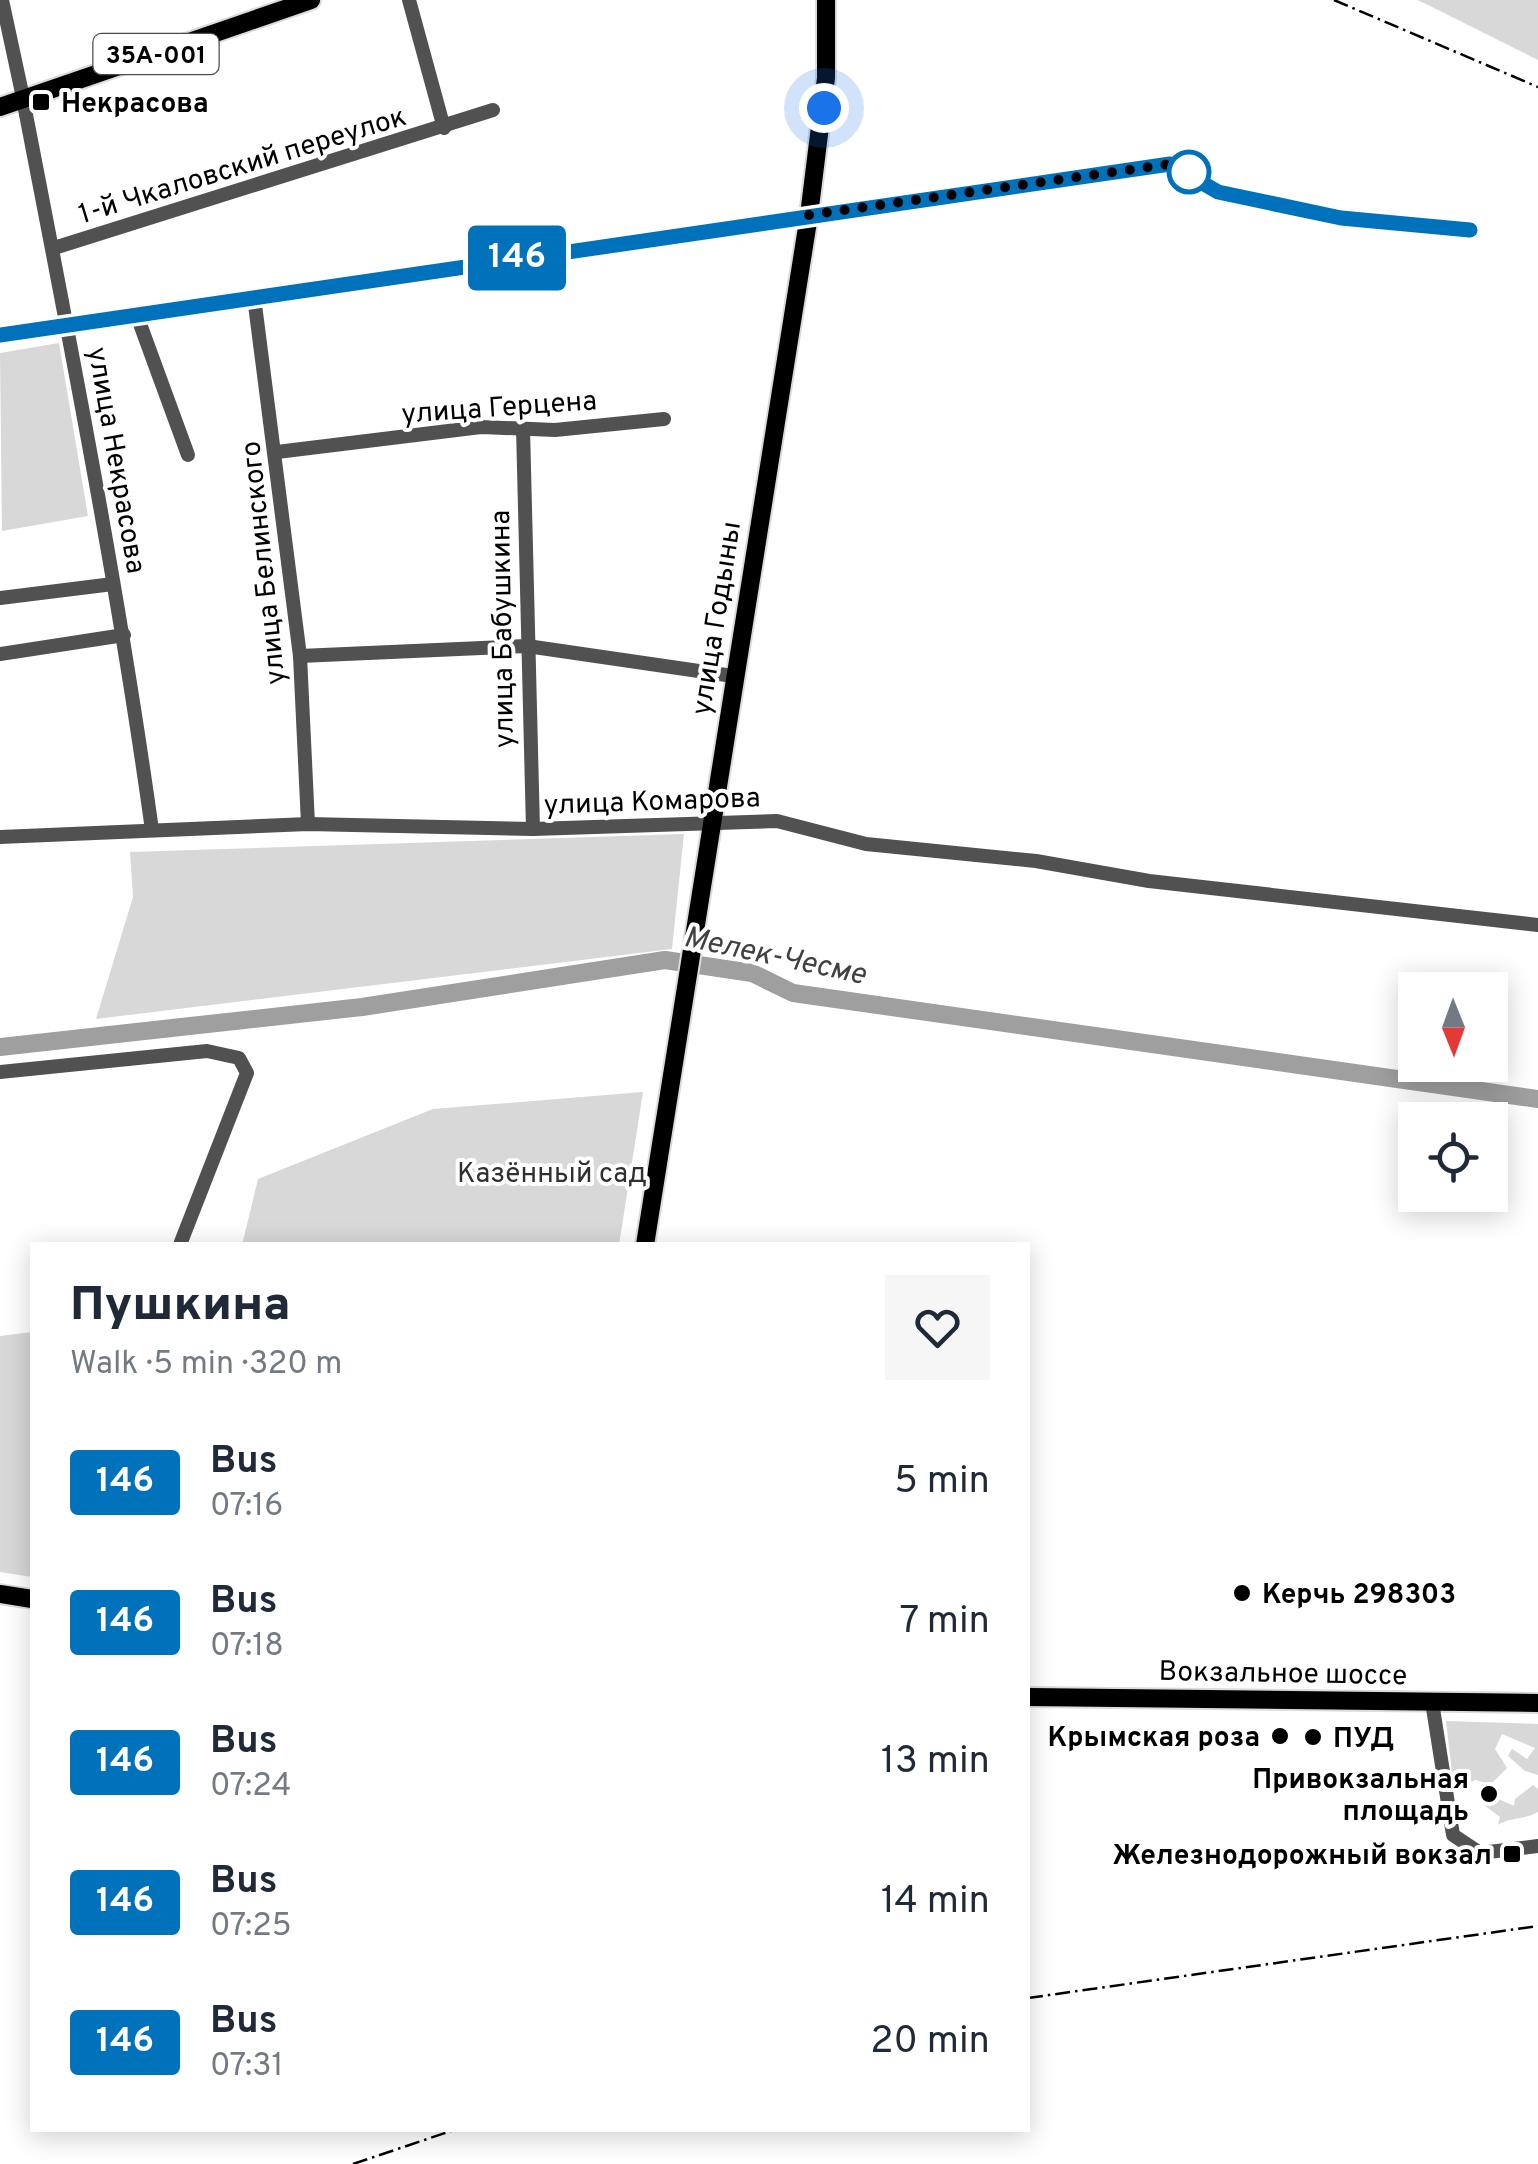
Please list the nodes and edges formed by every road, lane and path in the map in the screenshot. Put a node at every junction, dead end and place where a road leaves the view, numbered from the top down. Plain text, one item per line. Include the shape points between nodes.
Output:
1 (2, 0) edge
2 (293, 0) edge
3 (311, 0) edge
4 (409, 0) edge
5 (826, 0) edge
6 (22, 96) junction
7 (0, 104) edge
8 (494, 110) dead end
9 (444, 128) junction
10 (809, 215) junction
11 (1470, 230) dead end
12 (54, 248) junction
13 (254, 296) junction
14 (136, 313) junction
15 (69, 322) junction
16 (0, 335) edge
17 (664, 419) dead end
18 (522, 428) junction
19 (277, 452) junction
20 (188, 455) dead end
21 (113, 584) junction
22 (0, 598) edge
23 (124, 634) junction
24 (527, 646) junction
25 (0, 654) edge
26 (300, 656) junction
27 (733, 676) junction
28 (308, 824) junction
29 (709, 824) junction
30 (533, 829) junction
31 (152, 830) junction
32 (0, 838) edge
33 (1538, 925) edge
34 (0, 1072) edge
35 (181, 1242) dead end
36 (645, 1242) edge
37 (0, 1594) edge
38 (30, 1599) edge
39 (1030, 1697) edge
40 (1432, 1702) junction
41 (1538, 1703) edge
42 (1538, 1846) edge

1 - 6 street, улица Некрасова
2 - 6 main road, 35А-001
3 - 6 main road, 35А-001
4 - 9 street, 1-й Чкаловский переулок
5 - 10 main road, улица Годыны via 826,78
6 - 7 main road, 35А-001
6 - 12 street, улица Некрасова
8 - 9 street, 1-й Чкаловский переулок
9 - 12 street, 1-й Чкаловский переулок
10 - 11 street via 1170,164 1218,192 1341,218
10 - 13 street
10 - 27 main road, улица Годыны
12 - 15 street, улица Некрасова
13 - 14 street
13 - 19 street, улица Белинского
14 - 15 street
14 - 20 street
15 - 16 street
15 - 21 street, улица Некрасова
17 - 18 street, улица Герцена
18 - 19 street, улица Герцена
18 - 24 street, улица Бабушкина
19 - 26 street, улица Белинского
21 - 22 street
21 - 23 street, улица Некрасова
23 - 25 street
23 - 31 street, улица Некрасова
24 - 26 street
24 - 27 street
24 - 30 street, улица Бабушкина
26 - 28 street, улица Белинского
27 - 29 main road, улица Годыны
28 - 30 street, улица Комарова
28 - 31 street, улица Комарова
29 - 30 street, улица Комарова
29 - 33 street, улица Комарова via 777,821 866,844
29 - 36 main road, улица Годыны
31 - 32 street, улица Комарова
34 - 35 street via 207,1051 239,1058 247,1073
37 - 38 main road
39 - 40 main road, Вокзальное шоссе
40 - 41 main road, Вокзальное шоссе
40 - 42 street via 1453,1835 1480,1852

